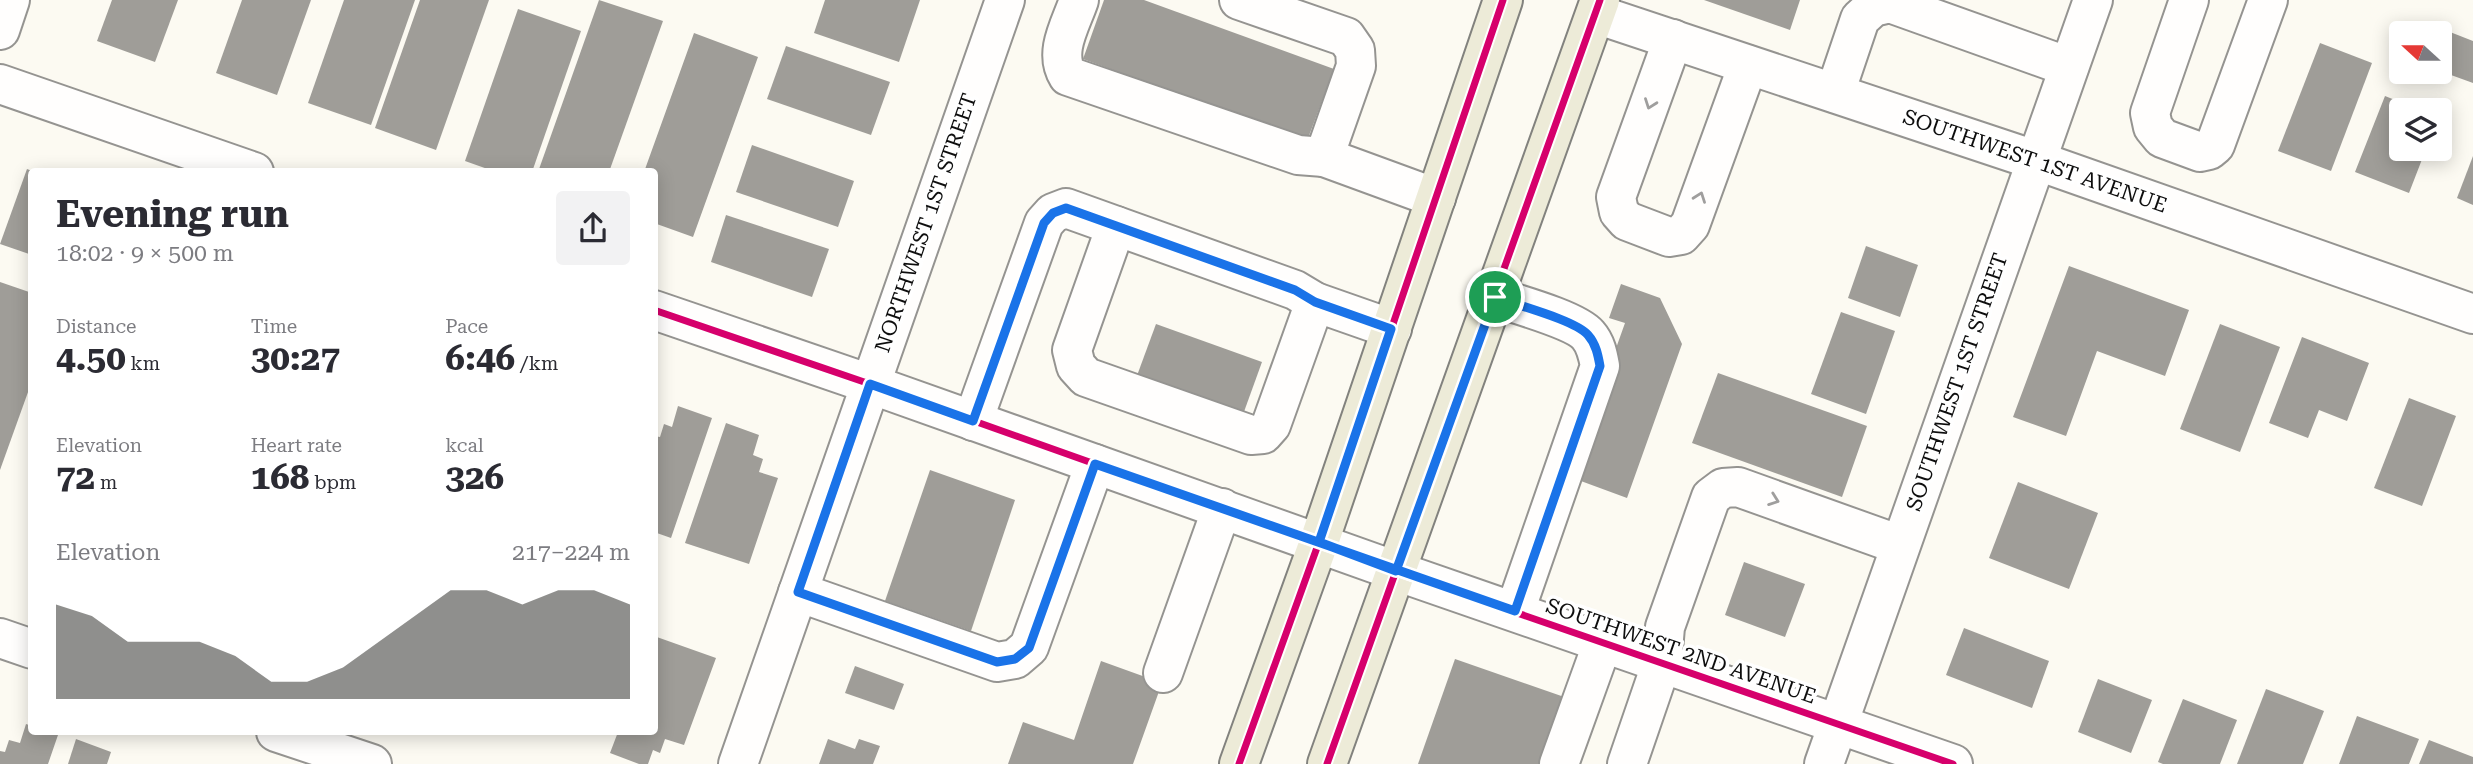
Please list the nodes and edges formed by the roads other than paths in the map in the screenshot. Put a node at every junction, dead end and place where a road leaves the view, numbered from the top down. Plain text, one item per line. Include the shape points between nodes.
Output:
1 (10, 0) edge
2 (1005, 0) edge
3 (1079, 0) edge
4 (1239, 0) edge
5 (1503, 0) edge
6 (2093, 0) edge
7 (2189, 0) edge
8 (2268, 0) edge
9 (1598, 7) edge
10 (1861, 9) edge
11 (0, 30) edge
12 (1673, 39) junction
13 (1748, 65) junction
14 (2069, 67) junction
15 (0, 84) edge
16 (1835, 93) junction
17 (1324, 157) junction
18 (2035, 160) junction
19 (242, 168) edge
20 (1436, 198) junction
21 (1116, 226) junction
22 (1495, 297) junction
23 (1315, 302) junction
24 (658, 311) edge
25 (2473, 314) edge
26 (1391, 329) junction
27 (870, 384) junction
28 (973, 421) junction
29 (1095, 464) junction
30 (1222, 508) junction
31 (1319, 542) junction
32 (1900, 545) junction
33 (1396, 571) junction
34 (798, 592) junction
35 (1515, 611) junction
36 (0, 638) edge
37 (1603, 642) junction
38 (28, 648) edge
39 (1662, 662) junction
40 (1163, 673) dead end
41 (1838, 723) junction
42 (285, 735) edge
43 (372, 764) edge
44 (738, 764) edge
45 (1239, 764) edge
46 (1327, 764) edge
47 (1559, 764) edge
48 (1627, 764) edge
49 (1824, 764) edge
50 (1953, 764) edge

1 - 11 street
2 - 27 street, NORTHWEST 1ST STREET
3 - 17 street via 1061,52 1061,65 1068,76 1297,155
4 - 17 street via 1346,37 1355,50 1356,66
5 - 20 main road
6 - 14 street, SOUTHWEST 1ST STREET
7 - 8 street via 2150,113 2162,138 2200,152 2216,145
9 - 12 street, SOUTHWEST 1ST AVENUE
9 - 22 main road
10 - 14 street via 1890,3
10 - 16 street
12 - 13 street, SOUTHWEST 1ST AVENUE
12 -> 13 street via 1616,197 1626,221 1669,237 1681,235 1690,225
13 - 16 street, SOUTHWEST 1ST AVENUE
14 - 18 street, SOUTHWEST 1ST STREET
15 - 19 street
16 - 18 street, SOUTHWEST 1ST AVENUE
17 - 20 street
18 - 25 street, SOUTHWEST 1ST AVENUE
18 - 32 street, SOUTHWEST 1ST STREET
20 - 26 main road
21 - 23 street via 1295,290
21 - 23 street via 1072,351 1076,366 1087,377 1251,435 1262,434 1271,425
21 - 28 street via 1066,208 1044,223
22 - 33 main road
22 - 35 street via 1577,326 1597,350 1600,366
23 - 26 street
24 - 27 street, SOUTHWEST 2ND AVENUE
26 - 31 main road
27 - 28 street, SOUTHWEST 2ND AVENUE
27 - 34 street, NORTHWEST 1ST STREET
28 - 29 street, SOUTHWEST 2ND AVENUE
29 - 30 street, SOUTHWEST 2ND AVENUE
29 - 34 street via 1029,648 1015,659 997,662
30 - 31 street, SOUTHWEST 2ND AVENUE
30 - 40 street
31 - 33 street, SOUTHWEST 2ND AVENUE
31 - 45 main road
39 -> 32 street via 1665,627 1711,497 1723,488 1738,487
32 - 41 street, SOUTHWEST 1ST STREET
33 - 35 street, SOUTHWEST 2ND AVENUE
33 - 46 main road
34 - 44 street, NORTHWEST 1ST STREET
35 - 37 street, SOUTHWEST 2ND AVENUE
36 - 38 street
37 - 39 street, SOUTHWEST 2ND AVENUE
37 - 47 street
39 - 41 street, SOUTHWEST 2ND AVENUE
39 - 48 street
41 - 49 street, SOUTHWEST 1ST STREET
41 - 50 street, SOUTHWEST 2ND AVENUE
42 - 43 street

